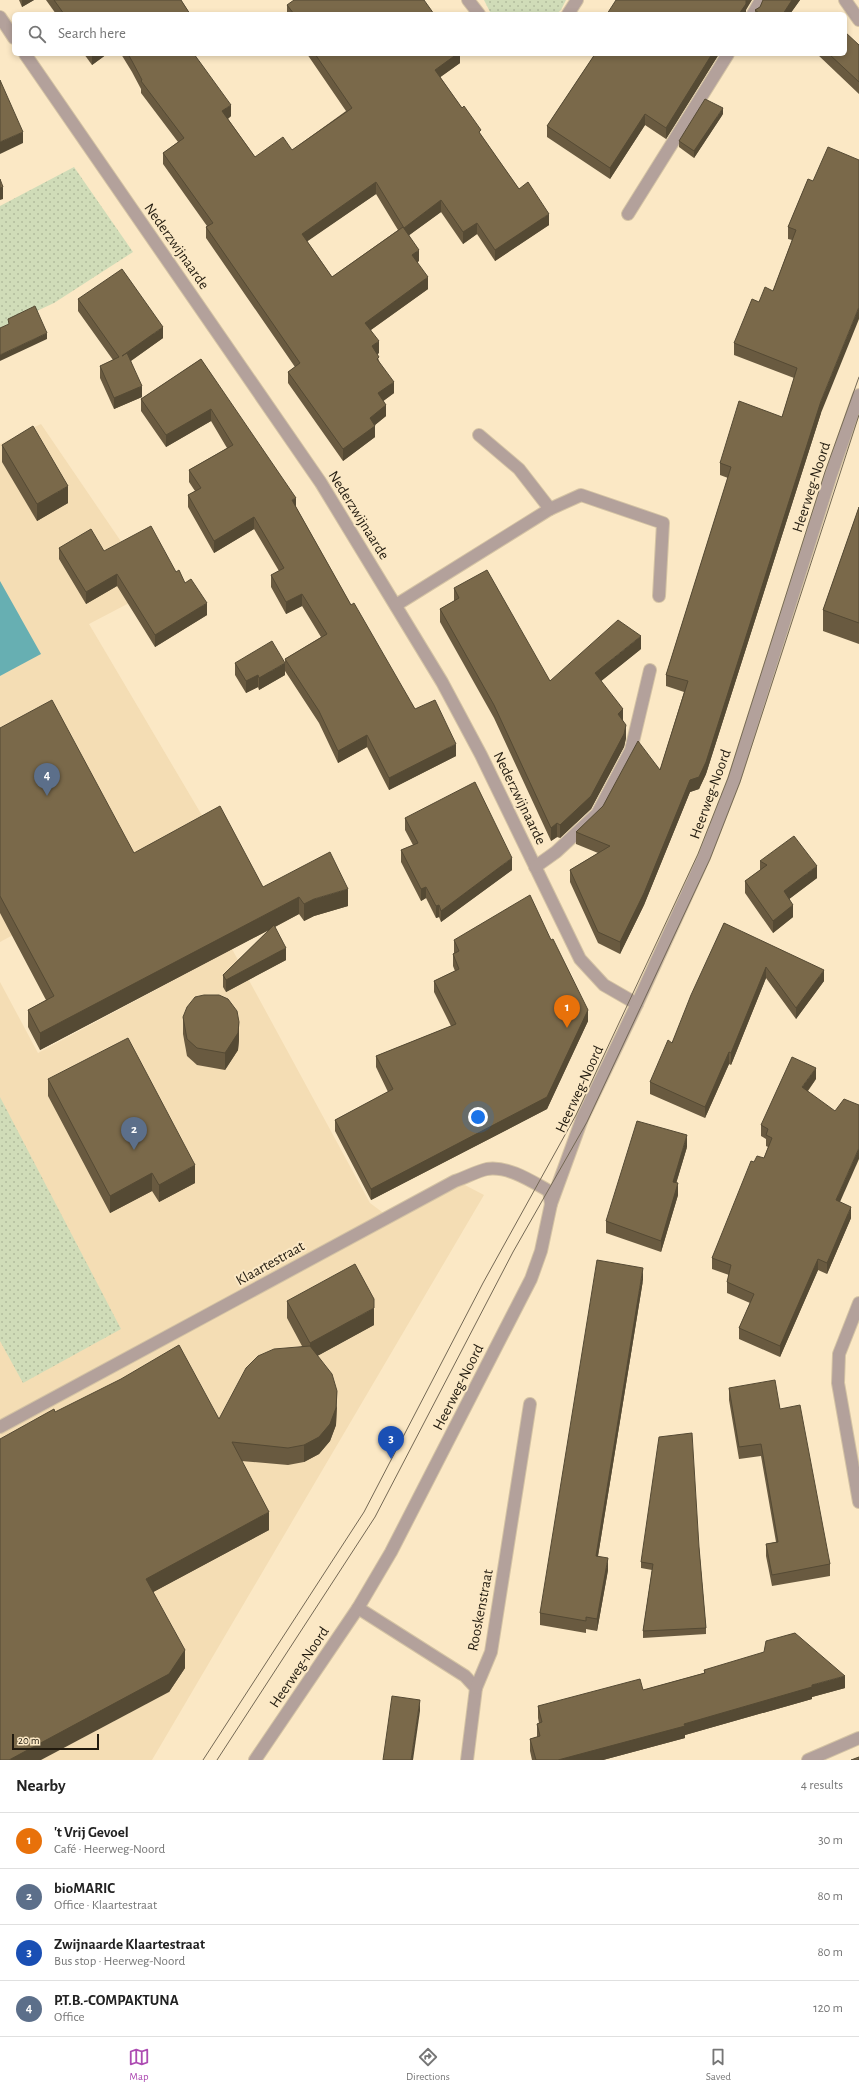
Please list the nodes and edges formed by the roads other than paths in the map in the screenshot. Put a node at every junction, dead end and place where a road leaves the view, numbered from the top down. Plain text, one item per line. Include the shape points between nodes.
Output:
1 (468, 0) edge
2 (577, 0) edge
3 (761, 0) edge
4 (845, 0) edge
5 (477, 12) edge
6 (569, 12) edge
7 (754, 12) edge
8 (0, 17) edge
9 (859, 20) edge
10 (12, 35) edge
11 (26, 56) edge
12 (727, 56) edge
13 (628, 214) dead end
14 (859, 395) edge
15 (479, 435) dead end
16 (550, 509) junction
17 (659, 596) dead end
18 (396, 605) junction
19 (650, 670) dead end
20 (535, 867) junction
21 (637, 1004) junction
22 (551, 1204) junction
23 (859, 1303) edge
24 (530, 1404) dead end
25 (0, 1427) edge
26 (859, 1502) edge
27 (358, 1608) junction
28 (476, 1688) junction
29 (859, 1738) edge
30 (255, 1760) edge
31 (467, 1760) edge
32 (808, 1760) edge

1 - 5 street
2 - 6 street
3 - 7 street
4 - 9 street
8 - 10 street
11 - 18 street, Nederzwijnaarde via 322,483
12 - 13 street
14 - 21 street, Heerweg-Noord via 734,780 704,857
15 - 16 street via 519,469
16 - 17 street via 581,495 663,524
16 - 18 street
18 - 20 street, Nederzwijnaarde via 442,682 481,755
19 - 20 street via 631,750 597,814 556,852
20 - 21 street, Nederzwijnaarde via 580,959 604,986
21 - 22 street, Heerweg-Noord via 582,1119
22 - 25 street, Klaartestraat via 549,1191 520,1175 506,1171 488,1169 455,1181
22 - 27 street, Heerweg-Noord via 532,1279 395,1545
23 - 26 street via 839,1354 838,1383
24 - 28 street, Rooskenstraat via 491,1652
27 - 28 street, Rooskenstraat via 465,1676
27 - 30 street, Heerweg-Noord
28 - 31 street, Rooskenstraat
29 - 32 street

